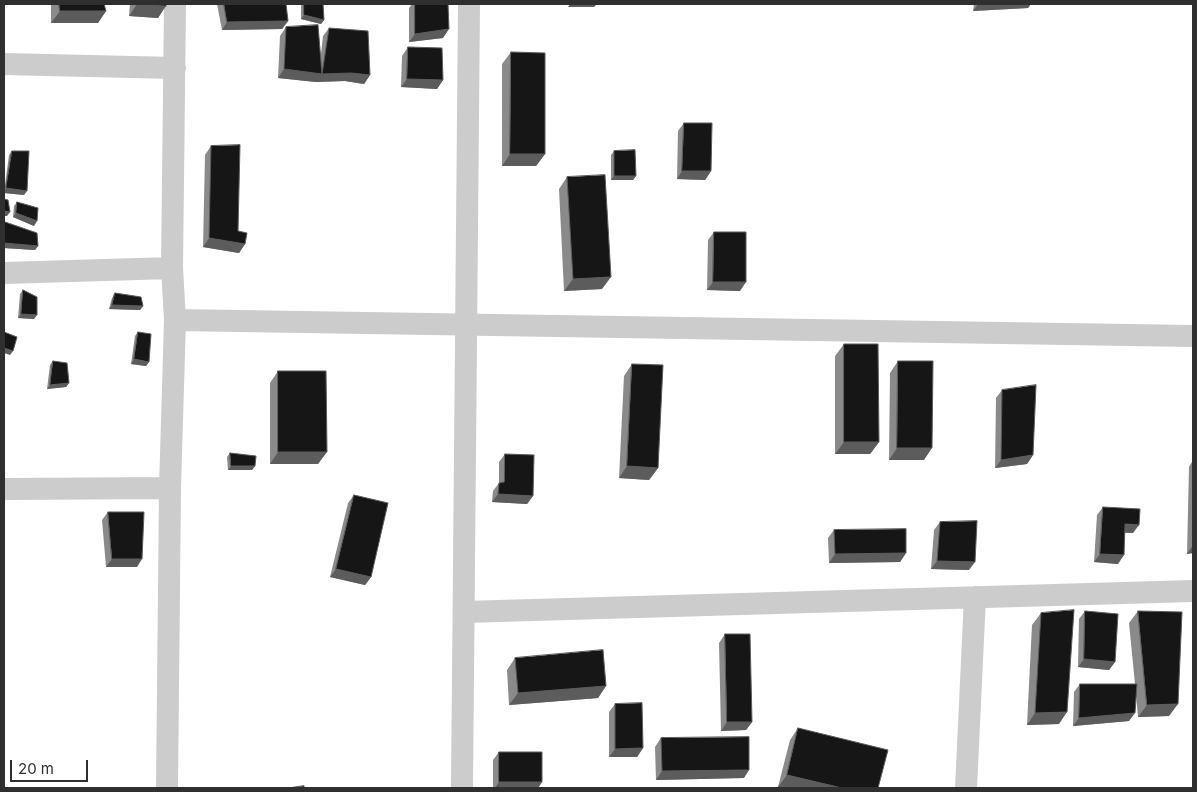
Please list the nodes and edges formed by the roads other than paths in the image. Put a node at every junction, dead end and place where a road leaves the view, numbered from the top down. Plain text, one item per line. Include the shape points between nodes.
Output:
1 (175, 4) edge
2 (469, 4) edge
3 (4, 64) edge
4 (174, 68) junction
5 (172, 268) junction
6 (4, 272) edge
7 (175, 320) junction
8 (467, 325) junction
9 (1193, 336) edge
10 (170, 488) junction
11 (4, 489) edge
12 (1193, 591) edge
13 (975, 598) junction
14 (464, 612) junction
15 (167, 788) edge
16 (462, 788) edge
17 (966, 788) edge

1 - 4 street
2 - 8 street
3 - 4 street
4 - 5 street
5 - 6 street
5 - 7 street
7 - 8 street
7 - 10 street
8 - 9 street
8 - 14 street
10 - 11 street
10 - 15 street
12 - 13 street
13 - 14 street
13 - 17 street
14 - 16 street

